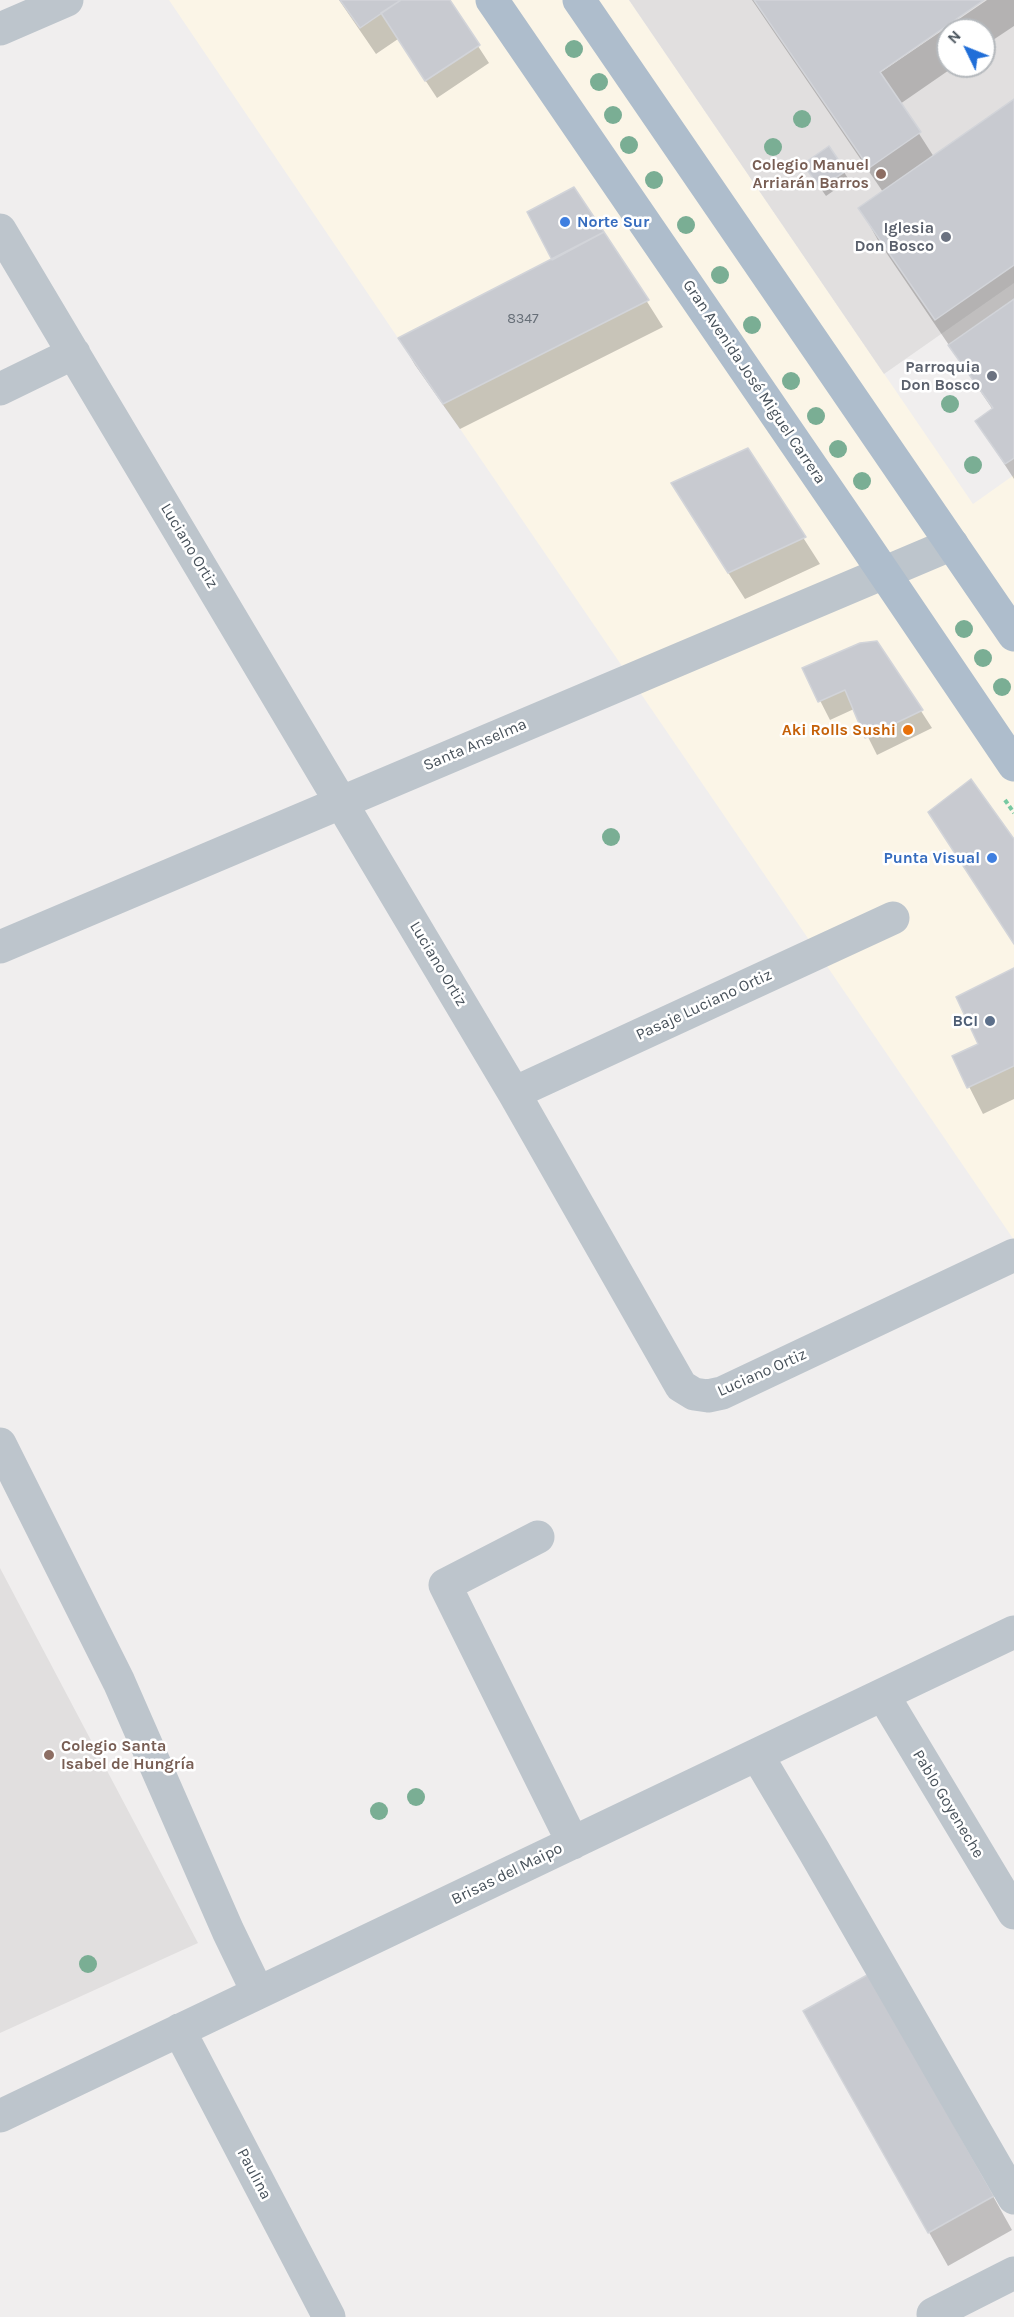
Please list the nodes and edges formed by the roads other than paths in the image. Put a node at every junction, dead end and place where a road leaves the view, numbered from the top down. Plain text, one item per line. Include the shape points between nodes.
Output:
1 (67, 0) edge
2 (492, 0) edge
3 (579, 0) edge
4 (0, 29) edge
5 (0, 230) edge
6 (74, 353) junction
7 (0, 389) edge
8 (952, 544) junction
9 (885, 573) junction
10 (1014, 635) edge
11 (1011, 753) edge
12 (342, 802) junction
13 (893, 918) dead end
14 (0, 947) edge
15 (514, 1093) junction
16 (1014, 1255) edge
17 (0, 1444) edge
18 (538, 1537) dead end
19 (1014, 1632) edge
20 (883, 1695) junction
21 (757, 1755) junction
22 (573, 1843) junction
23 (1014, 1912) edge
24 (258, 1993) junction
25 (179, 2030) junction
26 (0, 2116) edge
27 (1014, 2198) edge
28 (1014, 2273) edge
29 (933, 2314) dead end
30 (329, 2317) edge

1 - 4 street
2 - 9 main road, Gran Avenida José Miguel Carrera
3 - 8 main road
5 - 6 street, Luciano Ortiz
6 - 7 street
6 - 12 street, Luciano Ortiz
8 - 9 street, Santa Anselma
8 - 10 main road
9 - 11 main road, Gran Avenida José Miguel Carrera
9 - 12 street, Santa Anselma
12 - 14 street, Santa Anselma
12 - 15 street, Luciano Ortiz
13 - 15 street, Pasaje Luciano Ortiz
15 - 16 street, Luciano Ortiz via 673,1375 694,1394 722,1393
17 - 24 street via 119,1683
18 - 22 street via 445,1585
19 - 20 street, Brisas del Maipo
20 - 21 street, Brisas del Maipo
20 - 23 street, Pablo Goyeneche
21 - 22 street, Brisas del Maipo
21 - 27 street
22 - 24 street, Brisas del Maipo
24 - 25 street, Brisas del Maipo
25 - 26 street, Brisas del Maipo
25 - 30 street, Paulina
28 - 29 street

